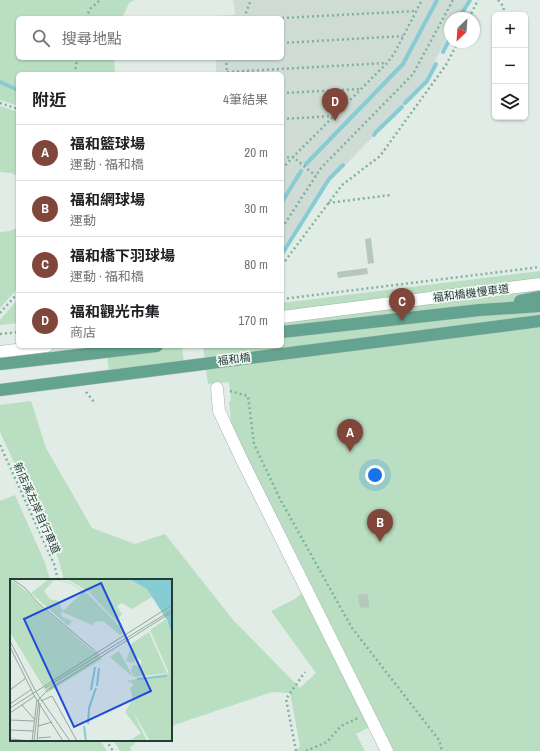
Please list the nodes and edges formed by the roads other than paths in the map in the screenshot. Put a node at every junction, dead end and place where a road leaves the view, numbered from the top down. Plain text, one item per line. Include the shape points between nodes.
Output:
1 (540, 284) edge
2 (540, 297) edge
3 (540, 306) edge
4 (480, 310) junction
5 (284, 317) edge
6 (540, 321) edge
7 (284, 332) edge
8 (31, 348) edge
9 (140, 348) edge
10 (0, 352) edge
11 (0, 364) edge
12 (217, 388) road end
13 (0, 390) edge
14 (387, 751) edge

1 - 5 lane, 福和橋機慢車道
2 - 4 main road
3 - 4 main road
4 - 7 main road
6 - 13 main road, 福和橋, bridge
8 - 10 lane
9 - 11 main road, bridge
12 - 14 lane via 219,410 241,458

